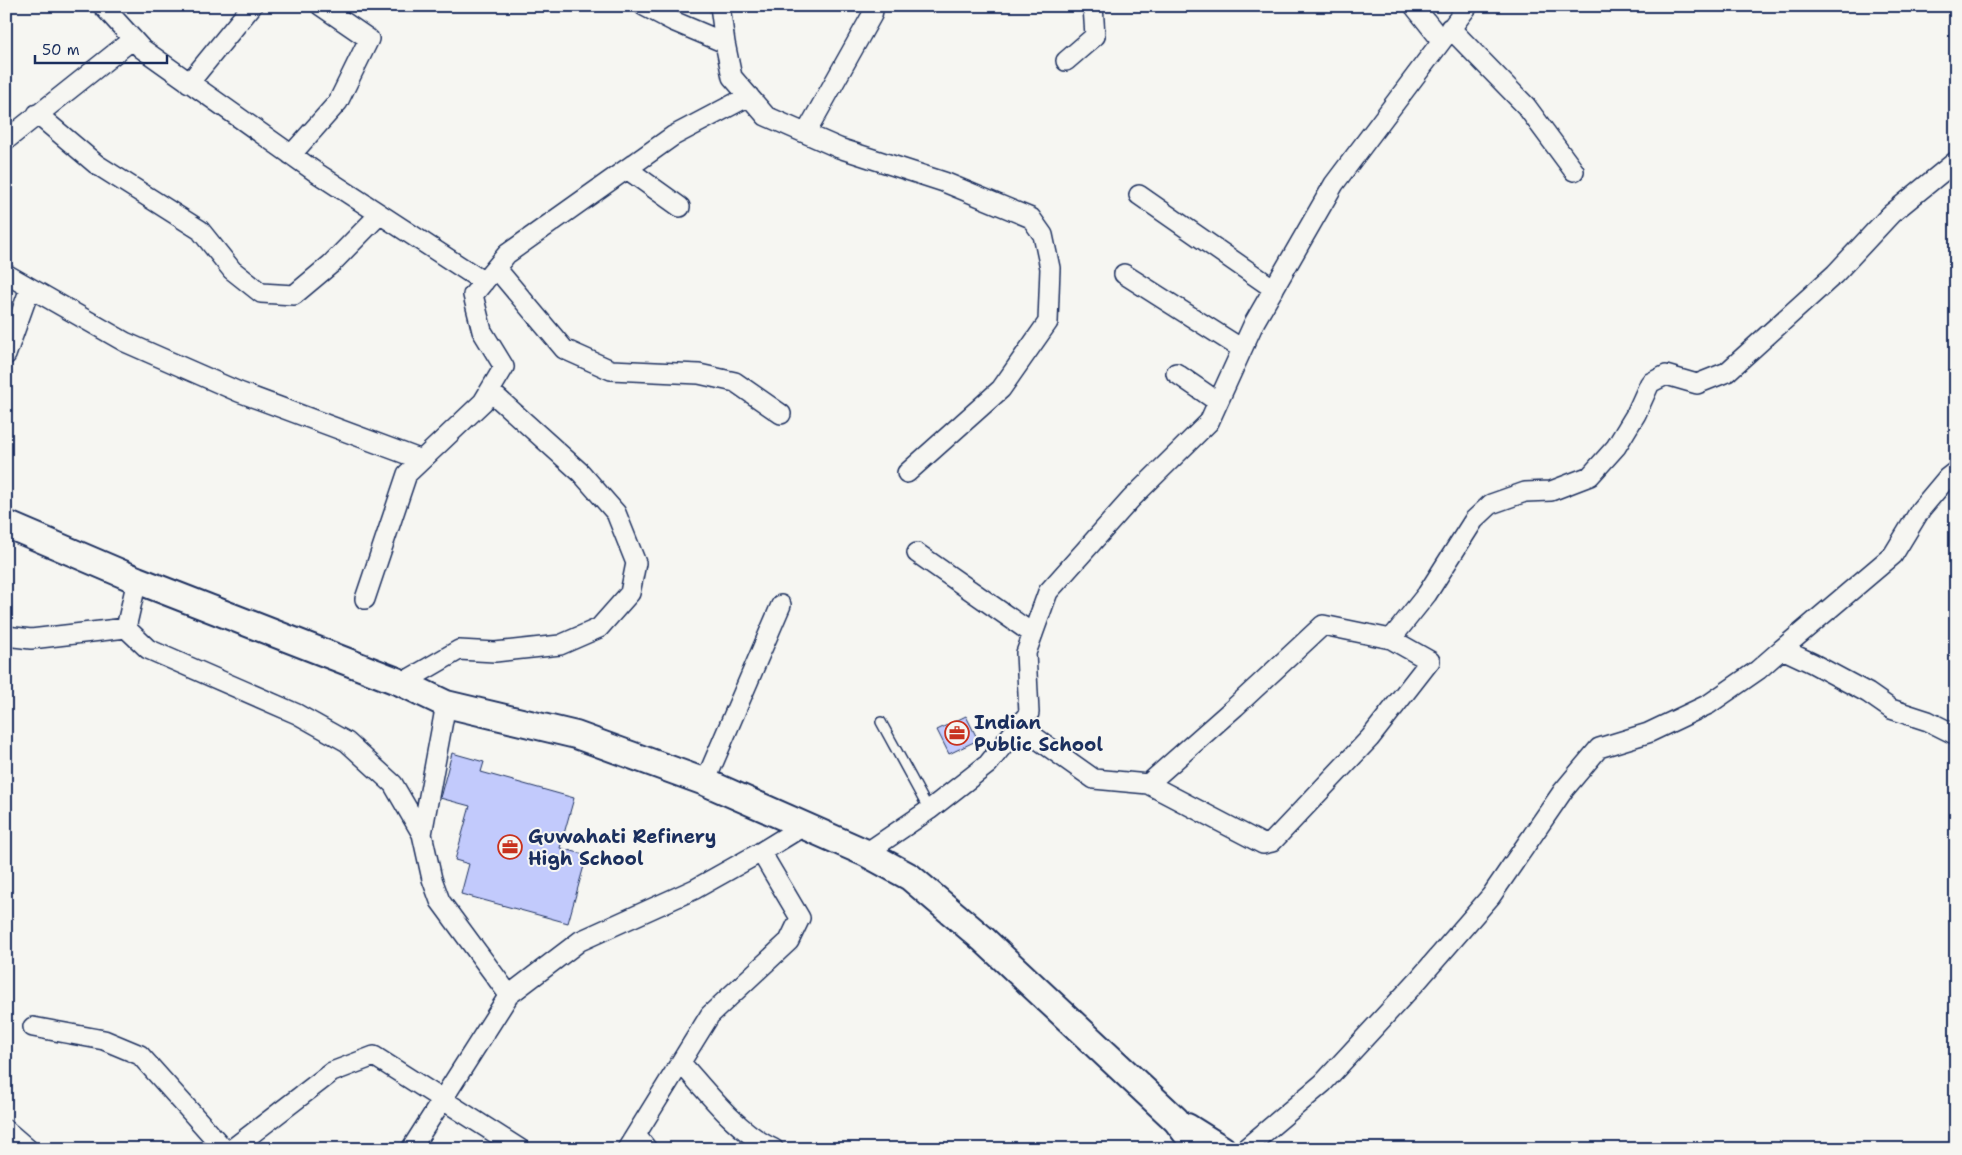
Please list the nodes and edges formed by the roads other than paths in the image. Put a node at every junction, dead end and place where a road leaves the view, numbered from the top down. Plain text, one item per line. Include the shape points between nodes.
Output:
1 (103, 6) edge
2 (252, 6) edge
3 (321, 6) edge
4 (644, 6) edge
5 (720, 6) edge
6 (874, 6) edge
7 (1094, 6) edge
8 (1414, 6) edge
9 (1468, 6) edge
10 (1446, 34) junction
11 (133, 39) junction
12 (725, 43) junction
13 (1066, 61) dead end
14 (189, 82) junction
15 (749, 96) junction
16 (37, 114) junction
17 (806, 134) junction
18 (6, 140) edge
19 (291, 155) junction
20 (1956, 161) edge
21 (627, 170) junction
22 (1574, 171) dead end
23 (1139, 196) dead end
24 (680, 207) dead end
25 (380, 214) junction
26 (6, 274) edge
27 (1124, 274) dead end
28 (490, 275) junction
29 (30, 288) junction
30 (1274, 289) junction
31 (1242, 349) junction
32 (6, 355) edge
33 (1176, 373) dead end
34 (490, 391) junction
35 (1218, 402) junction
36 (781, 414) dead end
37 (422, 460) junction
38 (1956, 471) edge
39 (907, 473) dead end
40 (6, 524) edge
41 (917, 553) dead end
42 (137, 580) junction
43 (365, 599) dead end
44 (781, 605) dead end
45 (126, 628) junction
46 (1033, 634) junction
47 (6, 636) edge
48 (1391, 639) junction
49 (1782, 649) junction
50 (402, 683) junction
51 (446, 704) junction
52 (881, 722) dead end
53 (1019, 726) junction
54 (1956, 735) edge
55 (705, 782) junction
56 (1148, 784) junction
57 (929, 810) junction
58 (805, 825) junction
59 (422, 834) junction
60 (761, 852) junction
61 (866, 853) junction
62 (509, 994) junction
63 (33, 1027) dead end
64 (681, 1063) junction
65 (444, 1099) junction
66 (1176, 1120) junction
67 (6, 1130) edge
68 (637, 1144) edge
69 (28, 1149) edge
70 (224, 1149) edge
71 (232, 1149) edge
72 (411, 1149) edge
73 (520, 1149) edge
74 (774, 1149) edge
75 (1198, 1149) edge
76 (1222, 1149) edge
77 (1245, 1149) edge

1 - 11 street
2 - 14 street
3 - 19 street via 369,39 338,102
4 - 12 street via 673,22
5 - 12 street
6 - 17 street
7 - 13 street via 1095,36
8 - 10 street
9 - 10 street
10 - 22 street via 1526,106
10 - 30 street via 1334,184
11 - 14 street
11 - 16 street
12 - 15 street via 732,77
14 - 19 street
15 - 17 street via 766,116
15 - 21 street via 673,136
16 - 18 street
16 - 25 street via 96,164 200,230 232,270 261,293 294,295 331,264
17 - 39 street via 944,182 1030,218 1043,235 1050,268 1048,322 1001,389
19 - 25 street
20 - 48 street via 1891,214 1835,274 1727,372 1696,384 1666,375 1650,383 1616,448 1590,476 1551,491 1525,492 1491,504 1474,520 1427,594
21 - 24 street
21 - 28 street via 507,254
23 - 30 street
25 - 28 street
26 - 29 street
27 - 31 street
28 - 34 street via 473,295 482,331 504,367
28 - 36 street via 564,349 611,370 699,374 735,382
29 - 32 street
29 - 37 street via 124,342 239,392
30 - 31 street
31 - 35 street
33 - 35 street
34 - 37 street via 483,402
34 - 50 street via 581,473 616,513 636,563 630,593 599,628 560,645 495,652 458,650
35 - 46 street via 1209,422 1131,499 1048,592
37 - 43 street via 407,474
38 - 49 street via 1921,509 1893,555
40 - 42 street
41 - 46 street
42 - 45 street
42 - 50 street
44 - 55 street
45 - 47 street via 31,640
45 - 59 street via 148,649 297,714 347,742 393,784
46 - 53 street via 1026,653 1030,713
48 - 56 street via 1323,624
48 - 56 street via 1430,661 1370,738 1272,842 1263,844
49 - 54 street via 1860,689 1891,709 1928,721
49 - 77 street via 1709,704 1648,733 1599,748 1563,791 1491,896 1419,979 1323,1083
50 - 51 street
51 - 55 street via 576,735
51 - 59 street
52 - 57 lane
53 - 56 street via 1094,779
53 - 57 street via 988,764
55 - 58 street
57 - 61 street
58 - 60 street
58 - 61 street
59 - 62 street via 440,902
60 - 62 street via 695,889 580,941
60 - 64 street via 800,918 789,941 710,1015
61 - 66 street via 910,877 975,932
62 - 65 street
63 - 70 street via 104,1040 140,1055
64 - 68 street
64 - 74 street via 722,1108 759,1142
65 - 71 street via 374,1056 332,1072
65 - 72 street
65 - 73 street
66 - 75 street
66 - 76 street
67 - 69 street

